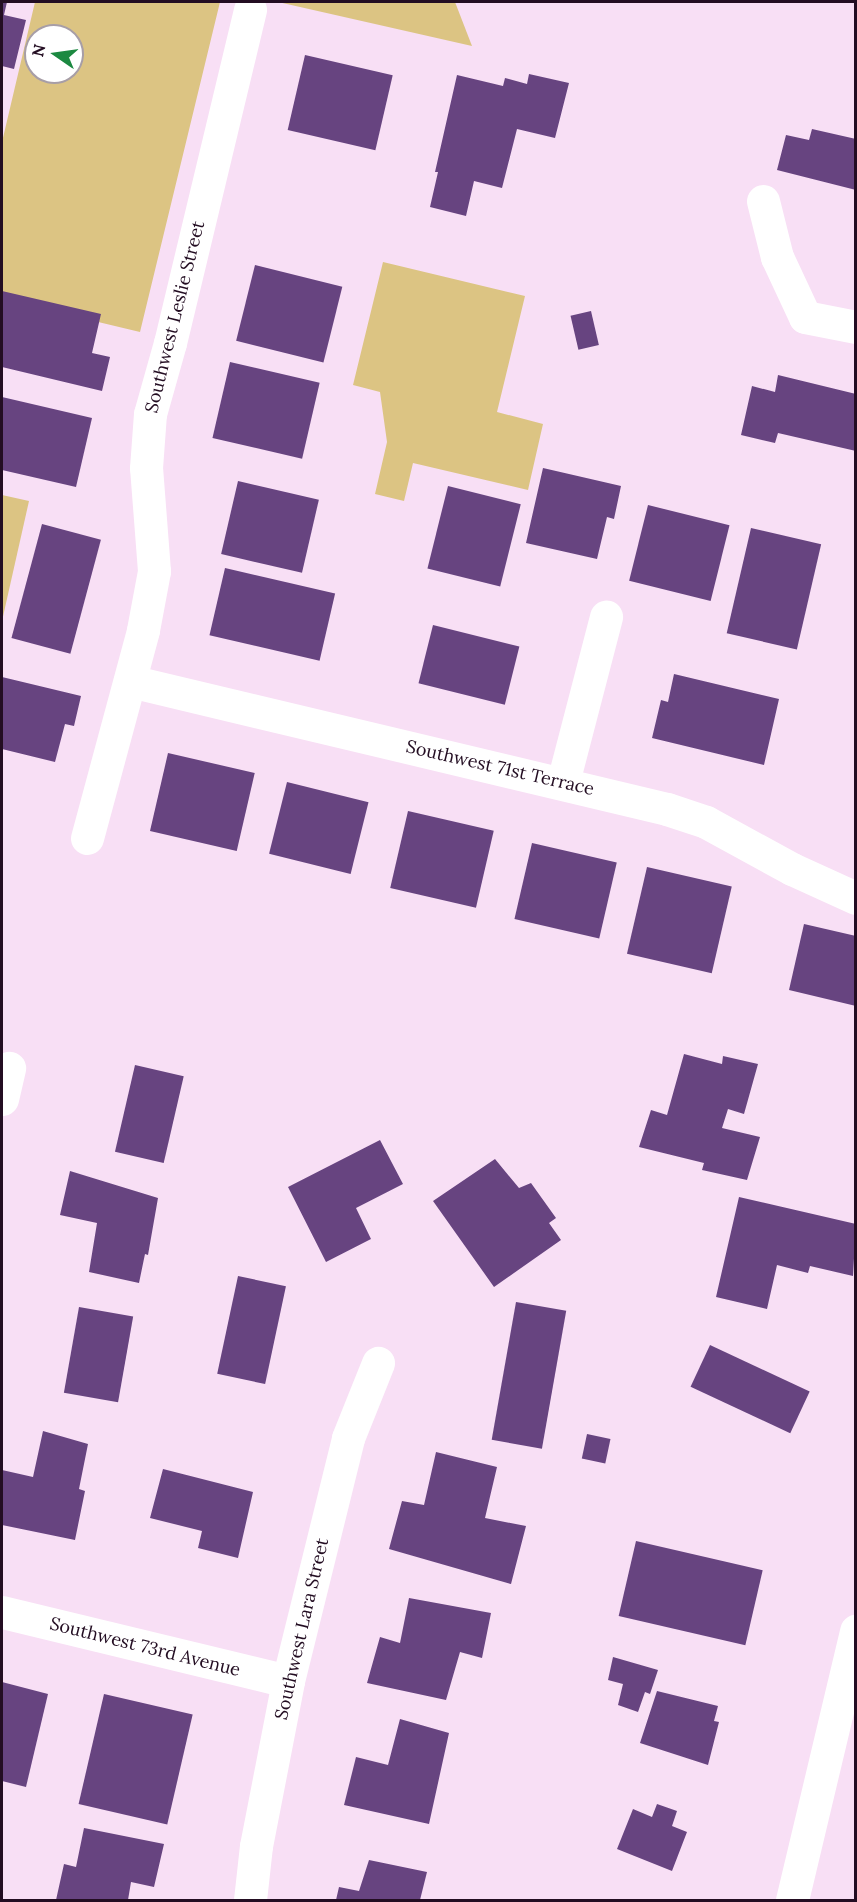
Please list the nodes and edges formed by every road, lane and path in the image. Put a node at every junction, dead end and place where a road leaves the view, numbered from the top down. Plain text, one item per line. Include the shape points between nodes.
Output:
1 (250, 9) dead end
2 (764, 201) dead end
3 (855, 327) edge
4 (606, 616) dead end
5 (130, 681) junction
6 (563, 782) junction
7 (87, 838) dead end
8 (855, 898) edge
9 (378, 1363) dead end
10 (2, 1612) edge
11 (855, 1631) edge
12 (288, 1681) junction
13 (250, 1900) edge
14 (792, 1900) edge

1 - 5 street, Southwest Leslie Street via 150,414 146,468 154,571
2 - 3 street via 777,257 805,317
4 - 6 street
5 - 6 street, Southwest 71st Terrace
5 - 7 street, Southwest Leslie Street
6 - 8 street, Southwest 71st Terrace via 706,822
9 - 12 street, Southwest Lara Street via 348,1438
10 - 12 street, Southwest 73rd Avenue
11 - 14 street
12 - 13 street, Southwest Lara Street via 256,1846

